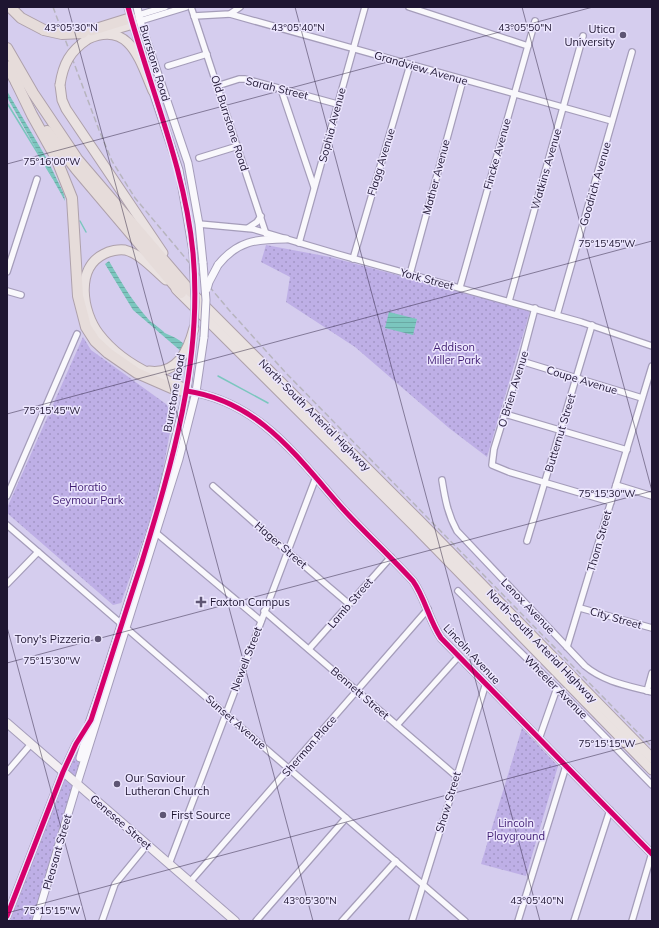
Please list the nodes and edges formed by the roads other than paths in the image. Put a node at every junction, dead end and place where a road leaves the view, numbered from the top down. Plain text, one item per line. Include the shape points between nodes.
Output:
1 (10, 7) edge
2 (128, 7) edge
3 (137, 7) edge
4 (165, 7) edge
5 (186, 7) edge
6 (191, 7) edge
7 (240, 7) edge
8 (365, 7) edge
9 (409, 7) edge
10 (230, 14) junction
11 (194, 16) junction
12 (136, 20) junction
13 (535, 21) dead end
14 (102, 33) junction
15 (86, 36) junction
16 (583, 36) dead end
17 (528, 46) junction
18 (7, 48) edge
19 (353, 49) junction
20 (632, 52) dead end
21 (206, 54) junction
22 (410, 65) junction
23 (7, 66) edge
24 (168, 66) dead end
25 (464, 80) junction
26 (16, 82) junction
27 (217, 86) junction
28 (281, 89) junction
29 (153, 91) junction
30 (515, 94) junction
31 (337, 104) junction
32 (563, 107) junction
33 (612, 121) junction
34 (238, 146) junction
35 (199, 158) dead end
36 (37, 178) dead end
37 (314, 187) junction
38 (261, 216) junction
39 (199, 224) junction
40 (247, 228) junction
41 (267, 236) junction
42 (286, 239) joint
43 (299, 243) junction
44 (353, 259) junction
45 (7, 272) edge
46 (410, 274) junction
47 (460, 287) junction
48 (7, 291) edge
49 (186, 293) junction
50 (21, 295) dead end
51 (206, 300) junction
52 (509, 301) junction
53 (535, 308) junction
54 (557, 315) junction
55 (592, 325) junction
56 (194, 328) junction
57 (77, 334) dead end
58 (652, 346) edge
59 (521, 361) junction
60 (652, 366) edge
61 (144, 370) junction
62 (576, 378) junction
63 (192, 392) junction
64 (642, 398) junction
65 (505, 414) junction
66 (561, 431) junction
67 (627, 450) junction
68 (316, 477) junction
69 (442, 480) dead end
70 (545, 482) junction
71 (616, 485) junction
72 (213, 486) dead end
73 (7, 496) edge
74 (652, 496) edge
75 (611, 502) junction
76 (7, 525) edge
77 (154, 531) junction
78 (527, 541) dead end
79 (287, 551) junction
80 (38, 552) junction
81 (391, 556) junction
82 (7, 584) edge
83 (458, 591) dead end
84 (349, 604) junction
85 (580, 608) junction
86 (428, 609) junction
87 (264, 611) junction
88 (261, 621) junction
89 (124, 626) junction
90 (652, 628) edge
91 (567, 646) junction
92 (309, 649) junction
93 (459, 656) junction
94 (652, 673) edge
95 (486, 683) junction
96 (557, 688) junction
97 (357, 690) junction
98 (650, 692) edge
99 (226, 714) junction
100 (91, 720) junction
101 (7, 723) edge
102 (397, 725) junction
103 (539, 739) junction
104 (31, 744) junction
105 (652, 758) edge
106 (566, 766) junction
107 (290, 768) junction
108 (652, 770) edge
109 (7, 772) edge
110 (63, 772) junction
111 (456, 776) junction
112 (75, 782) junction
113 (652, 786) edge
114 (610, 810) junction
115 (346, 818) junction
116 (147, 845) junction
117 (652, 853) edge
118 (396, 861) junction
119 (169, 864) junction
120 (190, 882) junction
121 (423, 885) junction
122 (7, 916) edge
123 (36, 921) edge
124 (102, 921) edge
125 (235, 921) edge
126 (256, 921) edge
127 (342, 921) edge
128 (412, 921) edge
129 (465, 921) edge
130 (518, 921) edge
131 (574, 921) edge
132 (632, 921) edge

1 - 15 highway, bridge via 20,18 44,30
2 - 12 street, Burrstone Road
3 - 12 street, Burrstone Road
4 - 12 street
5 - 12 street
6 - 11 street, Old Burrstone Road
7 - 10 street
8 - 19 street, Sophia Avenue
9 - 17 street
10 - 11 street
10 - 19 street, Grandview Avenue
11 - 21 street, Old Burrstone Road
12 - 14 highway
12 - 15 highway
12 - 29 street, Burrstone Road
12 - 39 street, Burrstone Road via 188,163
13 - 17 street, Fincke Avenue
14 - 15 highway
14 - 29 highway via 118,36 132,46
15 - 49 highway, bridge via 69,56 62,71 62,100
16 - 32 street, Watkins Avenue
17 - 30 street, Fincke Avenue
18 - 49 highway, North-South Arterial Highway via 74,154
19 - 22 street, Grandview Avenue
19 - 31 street, Sophia Avenue
20 - 33 street, Goodrich Avenue
21 - 24 street
21 - 27 street, Old Burrstone Road
22 - 25 street, Grandview Avenue
22 - 44 street, Flagg Avenue
23 - 26 highway, North-South Arterial Highway
25 - 30 street, Grandview Avenue
25 - 46 street, Mather Avenue
26 - 49 highway, North-South Arterial Highway via 53,140 76,169
26 - 63 highway via 56,158 72,198 78,296 86,327 95,341 108,353 137,373 176,390
27 - 28 street, Sarah Street via 245,79
27 - 34 street, Old Burrstone Road
28 - 31 street, Sarah Street
28 - 37 street
29 - 56 street, Burrstone Road, bridge via 179,170 193,252
30 - 32 street, Grandview Avenue
30 - 47 street, Fincke Avenue
31 - 37 street, Sophia Avenue
32 - 33 street, Grandview Avenue
32 - 52 street, Watkins Avenue
33 - 54 street, Goodrich Avenue
34 - 35 street
34 - 38 street, Old Burrstone Road
36 - 45 street
37 - 43 street, Sophia Avenue
38 - 40 street
38 - 41 street, Old Burrstone Road
39 - 40 street
39 - 51 street, Burrstone Road, bridge
40 - 41 street
41 - 42 street
41 - 51 street, bridge via 232,250 218,265 209,282
42 - 43 street, York Street
43 - 44 street, York Street
44 - 46 street, York Street
46 - 47 street, York Street
47 - 52 street, York Street
48 - 50 street
49 - 61 highway via 137,255 122,250 102,254 87,270 85,302 93,326 107,344
49 - 105 highway, North-South Arterial Highway via 419,520
49 - 108 highway, North-South Arterial Highway
51 - 63 street, Burrstone Road, bridge via 204,337
52 - 53 street, York Street
53 - 54 street, York Street
53 - 59 street, O Brien Avenue
54 - 55 street, York Street
55 - 58 street, York Street
55 - 62 street, Butternut Street
56 - 61 highway via 186,352 177,364 156,372
56 - 63 street, Burrstone Road
57 - 73 street
59 - 62 street, Coupe Avenue
59 - 65 street, O Brien Avenue
60 - 64 street, Thorn Street
61 - 63 highway
62 - 64 street, Coupe Avenue
62 - 66 street, Butternut Street
63 - 68 street, Lincoln Avenue via 219,398 263,423
63 - 77 street, Burrstone Road
64 - 67 street, Thorn Street
65 - 66 street
65 - 70 street, O Brien Avenue via 491,462 495,467
66 - 67 street
66 - 70 street, Butternut Street
67 - 71 street, Thorn Street
68 - 79 street, Newell Street
68 - 81 street, Lincoln Avenue via 344,510
69 - 91 street, Lenox Avenue via 445,500 457,531
70 - 75 street
70 - 78 street, Butternut Street
71 - 74 street
71 - 75 street, Thorn Street
72 - 79 street, Hager Street
75 - 85 street, Thorn Street
76 - 80 street, Sunset Avenue
77 - 88 street
77 - 89 street, Burrstone Road
79 - 84 street, Hager Street
79 - 87 street, Newell Street
80 - 82 street
80 - 89 street, Sunset Avenue
81 - 84 street, Lamb Street
81 - 86 street, Lincoln Avenue via 413,580 422,593
83 - 96 street, Wheeler Avenue
84 - 92 street, Lamb Street
85 - 90 street, City Street
85 - 91 street, Thorn Street
86 - 93 street, Lincoln Avenue via 436,631
86 - 97 street, Sherman Place
87 - 88 street, Newell Street
87 - 92 street, Bennett Street
88 - 99 street, Newell Street
89 - 99 street, Sunset Avenue
89 - 100 street, Burrstone Road
89 - 112 street, Burrstone Road
91 - 98 street, Lenox Avenue via 585,666 599,676
92 - 97 street, Bennett Street
93 - 95 street, Lincoln Avenue
93 - 102 street
94 - 98 street
95 - 103 street, Lincoln Avenue
95 - 111 street, Shaw Street
96 - 103 street
96 - 113 street, Wheeler Avenue
97 - 102 street, Bennett Street
97 - 107 street, Sherman Place
99 - 107 street, Sunset Avenue
99 - 119 street, Newell Street
100 - 110 street, Burrstone Road
100 - 112 street
101 - 104 main road, Genesee Street
102 - 111 street, Bennett Street
103 - 106 street, Lincoln Avenue
104 - 109 street
104 - 110 main road, Genesee Street
106 - 114 street, Lincoln Avenue
106 - 130 street
107 - 115 street, Sunset Avenue
107 - 120 street, Sherman Place
110 - 112 main road, Genesee Street
110 - 122 street, Burrstone Road
111 - 121 street, Shaw Street
112 - 116 main road, Genesee Street
112 - 123 street, Pleasant Street
114 - 117 street, Lincoln Avenue
114 - 131 street
115 - 118 street, Sunset Avenue
115 - 126 street
116 - 119 main road, Genesee Street
116 - 124 street via 115,884
117 - 132 street
118 - 121 street, Sunset Avenue
118 - 127 street
119 - 120 main road, Genesee Street
120 - 125 main road, Genesee Street
121 - 128 street, Shaw Street
121 - 129 street, Sunset Avenue

